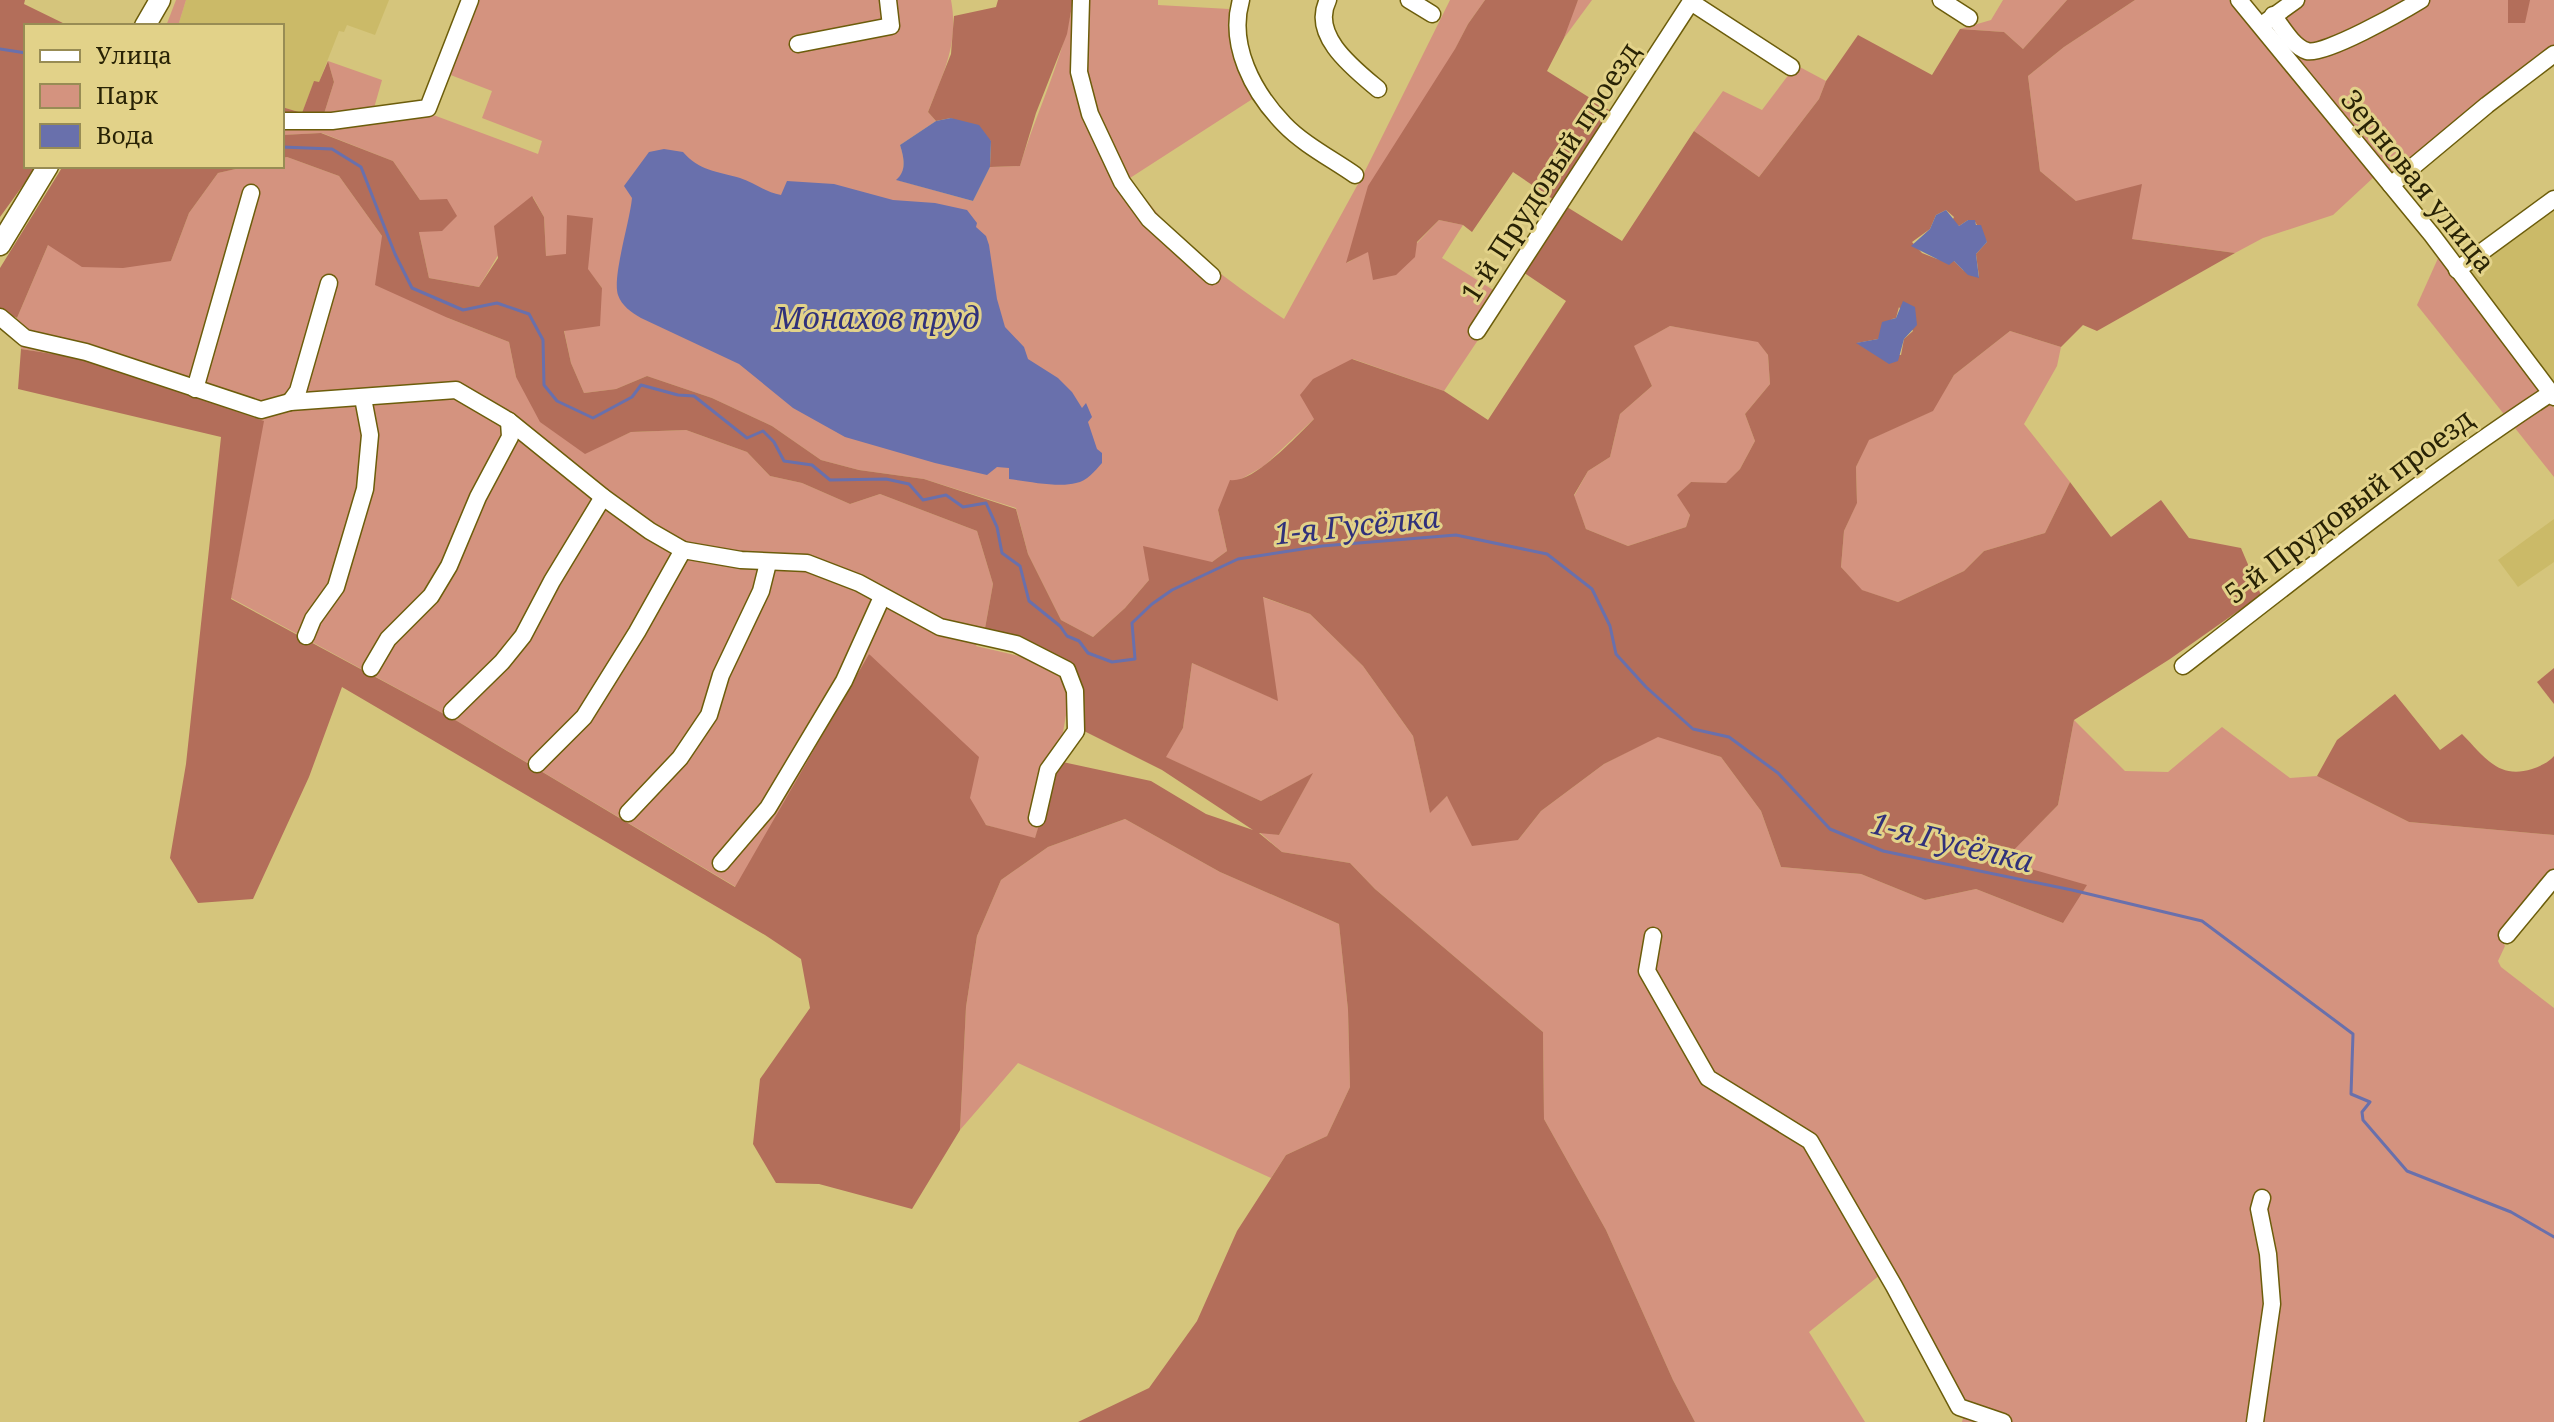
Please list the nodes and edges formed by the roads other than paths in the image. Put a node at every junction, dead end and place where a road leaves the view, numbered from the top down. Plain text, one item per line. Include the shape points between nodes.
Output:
1 (160, 0) edge
2 (470, 0) edge
3 (888, 0) edge
4 (1081, 0) edge
5 (1241, 0) edge
6 (1328, 0) edge
7 (1409, 0) edge
8 (1941, 0) edge
9 (2239, 0) edge
10 (2296, 0) edge
11 (2421, 0) edge
12 (1692, 1) edge
13 (1432, 14) dead end
14 (2273, 15) junction
15 (1969, 18) dead end
16 (146, 24) edge
17 (2260, 27) junction
18 (798, 44) dead end
19 (2554, 54) edge
20 (1791, 67) dead end
21 (1378, 89) dead end
22 (284, 121) edge
23 (47, 168) edge
24 (1355, 175) dead end
25 (2391, 185) junction
26 (251, 193) dead end
27 (2554, 199) edge
28 (0, 245) edge
29 (2457, 270) junction
30 (1212, 276) dead end
31 (329, 283) dead end
32 (0, 317) edge
33 (1477, 331) dead end
34 (195, 389) junction
35 (2552, 395) edge
36 (363, 398) junction
37 (290, 402) junction
38 (509, 421) junction
39 (603, 497) junction
40 (683, 550) junction
41 (768, 563) junction
42 (882, 597) junction
43 (306, 636) dead end
44 (2183, 666) dead end
45 (371, 668) dead end
46 (452, 711) dead end
47 (537, 764) dead end
48 (628, 813) dead end
49 (1037, 818) dead end
50 (721, 863) dead end
51 (2554, 878) edge
52 (2507, 935) dead end
53 (1653, 936) dead end
54 (2262, 1198) dead end
55 (2003, 1422) edge
56 (2255, 1422) edge

1 - 16 main road
2 - 22 street via 428,108 332,121
3 - 18 street via 891,26
4 - 30 street via 1079,72 1090,114 1122,182 1149,219
5 - 24 street via 1237,27 1255,86 1285,125
6 - 21 street via 1322,11 1326,37
7 - 13 street
8 - 15 street
9 - 17 street, Зерновая улица
10 - 14 street
11 - 14 street via 2314,52 2297,46
12 - 20 street
12 - 33 street, 1-й Прудовый проезд
14 - 17 street
17 - 25 street, Зерновая улица
19 - 25 street
23 - 28 main road
25 - 29 street, Зерновая улица
26 - 34 street
27 - 29 street
29 - 35 street, Зерновая улица
31 - 37 street via 298,391
32 - 34 street via 25,338 86,352
34 - 37 street via 261,410
35 - 44 street, 5-й Прудовый проезд via 2504,422
36 - 37 street
36 - 38 street via 456,390
36 - 43 street via 370,435 365,489 336,587
38 - 39 street
38 - 45 street via 510,437 449,566 431,596 388,639
39 - 40 street
39 - 46 street via 523,636
40 - 41 street
40 - 47 street via 584,717
41 - 42 street via 807,563
41 - 48 street via 709,715 680,758
42 - 49 street via 940,627 1016,644 1067,670 1075,691 1076,731 1048,770
42 - 50 street via 844,681 768,808
51 - 52 street
53 - 55 street via 1647,971 1708,1078 1810,1141 1959,1407
54 - 56 street via 2259,1209 2272,1304

